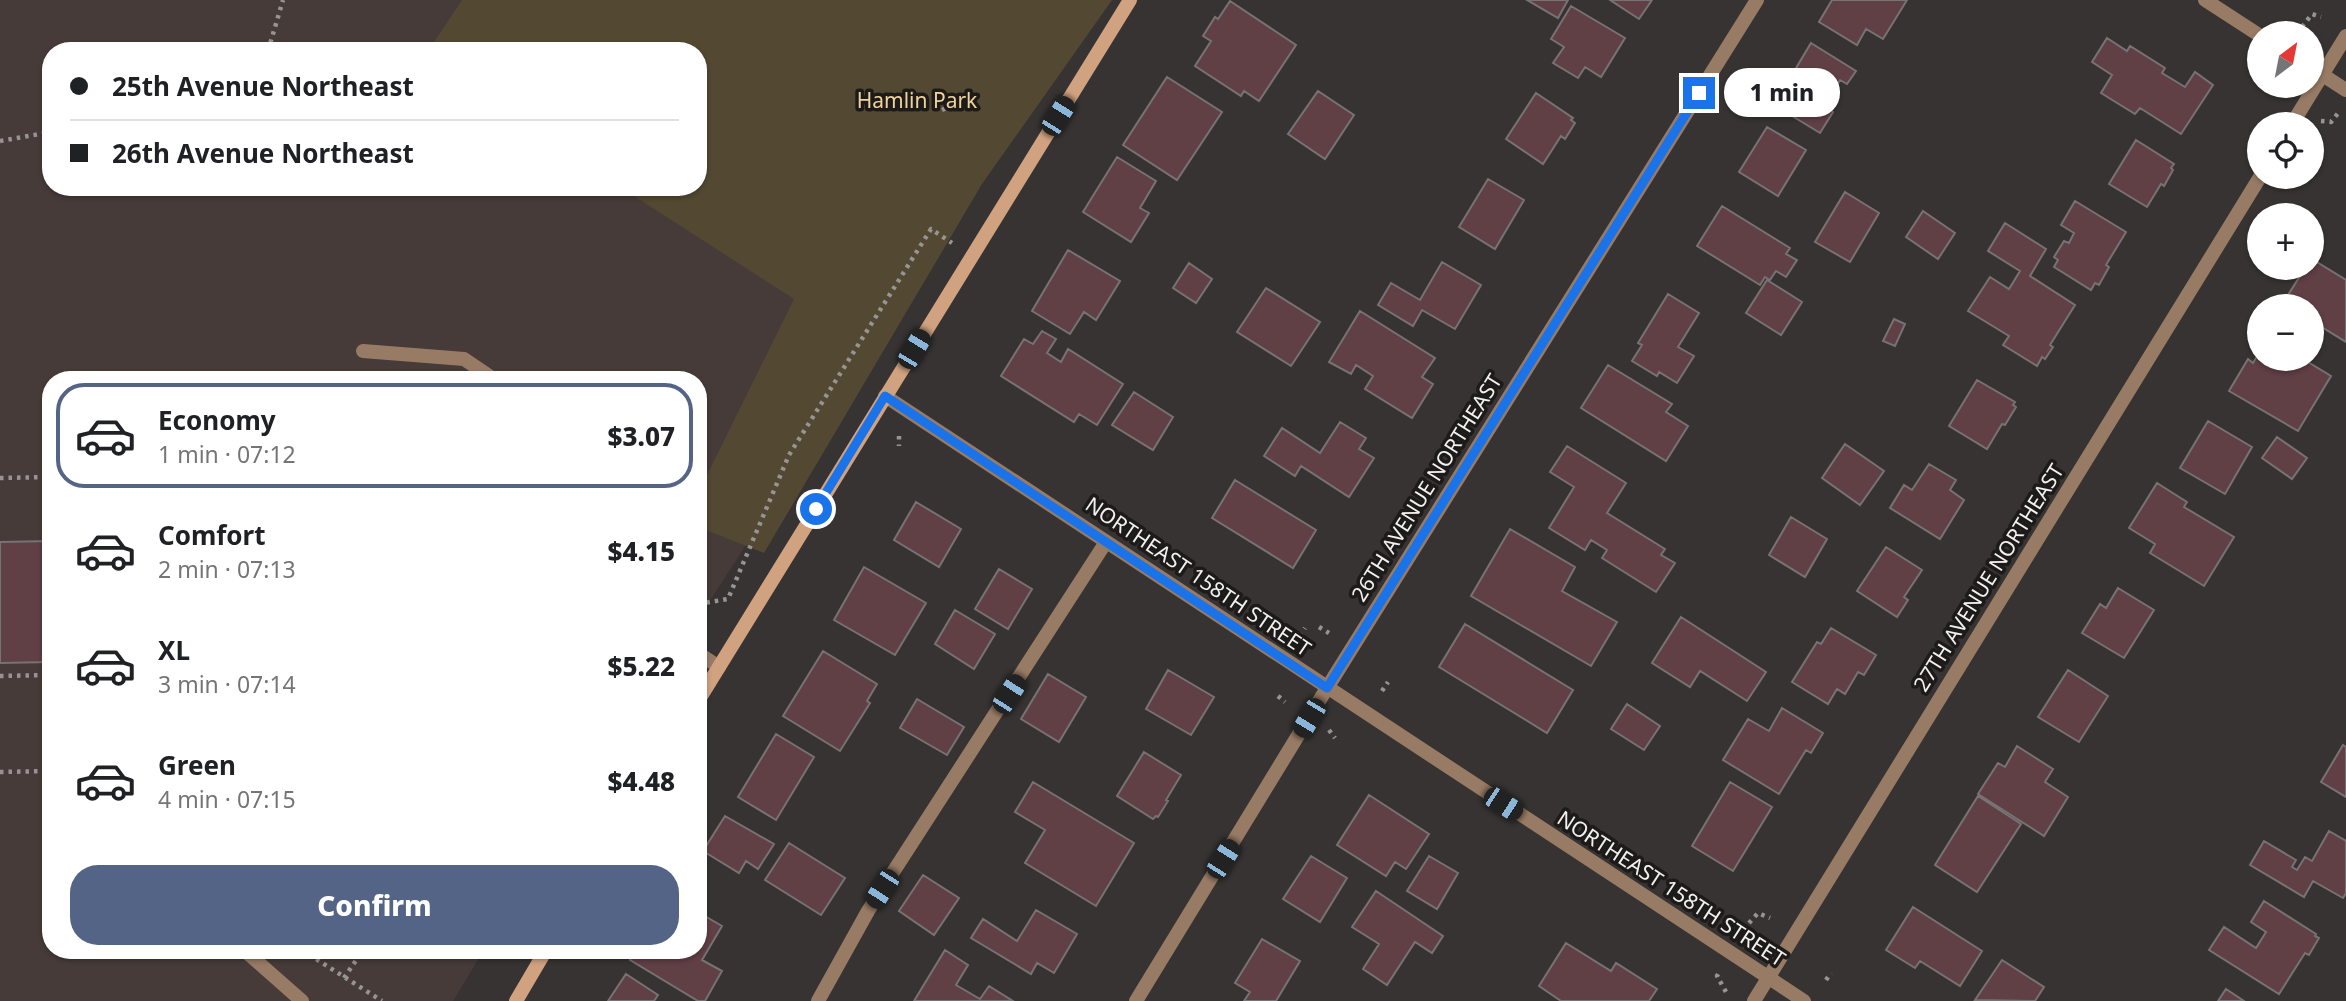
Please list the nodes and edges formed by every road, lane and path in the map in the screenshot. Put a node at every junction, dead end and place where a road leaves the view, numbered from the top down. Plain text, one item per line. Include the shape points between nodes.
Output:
1 (283, 0) edge
2 (1130, 0) edge
3 (1757, 0) edge
4 (2205, 0) edge
5 (2321, 17) dead end
6 (2307, 21) edge
7 (2247, 26) edge
8 (2346, 36) edge
9 (271, 42) edge
10 (2324, 63) edge
11 (2324, 76) edge
12 (2346, 90) edge
13 (966, 98) dead end
14 (942, 110) dead end
15 (2340, 111) dead end
16 (2324, 121) edge
17 (42, 134) edge
18 (0, 141) edge
19 (2253, 189) edge
20 (971, 255) junction
21 (363, 351) dead end
22 (482, 371) edge
23 (885, 396) junction
24 (899, 436) dead end
25 (900, 446) dead end
26 (42, 477) edge
27 (0, 478) edge
28 (1106, 542) junction
29 (707, 602) edge
30 (1319, 627) dead end
31 (1305, 628) dead end
32 (1329, 633) dead end
33 (1300, 636) dead end
34 (707, 659) edge
35 (719, 667) junction
36 (42, 675) edge
37 (0, 676) edge
38 (1388, 682) dead end
39 (707, 686) edge
40 (1327, 688) junction
41 (1382, 691) dead end
42 (1278, 696) dead end
43 (1285, 702) dead end
44 (1329, 730) dead end
45 (1335, 738) dead end
46 (42, 771) edge
47 (0, 772) edge
48 (1770, 918) dead end
49 (1749, 923) dead end
50 (254, 959) edge
51 (316, 959) edge
52 (357, 959) edge
53 (542, 959) edge
54 (1831, 973) dead end
55 (344, 978) junction
56 (1768, 978) junction
57 (1826, 980) dead end
58 (302, 1001) edge
59 (382, 1001) edge
60 (516, 1001) edge
61 (818, 1001) edge
62 (1136, 1001) edge
63 (1754, 1001) edge
64 (1804, 1001) edge

1 - 9 path
2 - 20 street
3 - 40 street, 26TH AVENUE NORTHEAST
4 - 7 street
5 - 6 path via 2312,14
8 - 10 street
11 - 12 street
13 - 14 path
15 - 16 path via 2331,122
17 - 18 path
19 - 56 street, 27TH AVENUE NORTHEAST
20 - 23 street
20 - 29 path via 931,229 789,455 728,599
21 - 22 street via 464,359
23 - 28 street, NORTHEAST 158TH STREET
23 - 35 street
24 - 25 path
26 - 27 path
28 - 40 street, NORTHEAST 158TH STREET
28 - 61 street via 868,911
30 - 32 path
31 - 33 path
34 - 35 street
35 - 39 street
36 - 37 path
38 - 41 path
40 - 56 street, NORTHEAST 158TH STREET
40 - 62 street, 26TH AVENUE NORTHEAST
42 - 43 path
44 - 45 path
46 - 47 path
48 - 49 path via 1758,913
50 - 58 street
51 - 55 path
52 - 55 path
53 - 60 street
54 - 57 path
55 - 59 path
56 - 63 street, 27TH AVENUE NORTHEAST
56 - 64 street, NORTHEAST 158TH STREET

